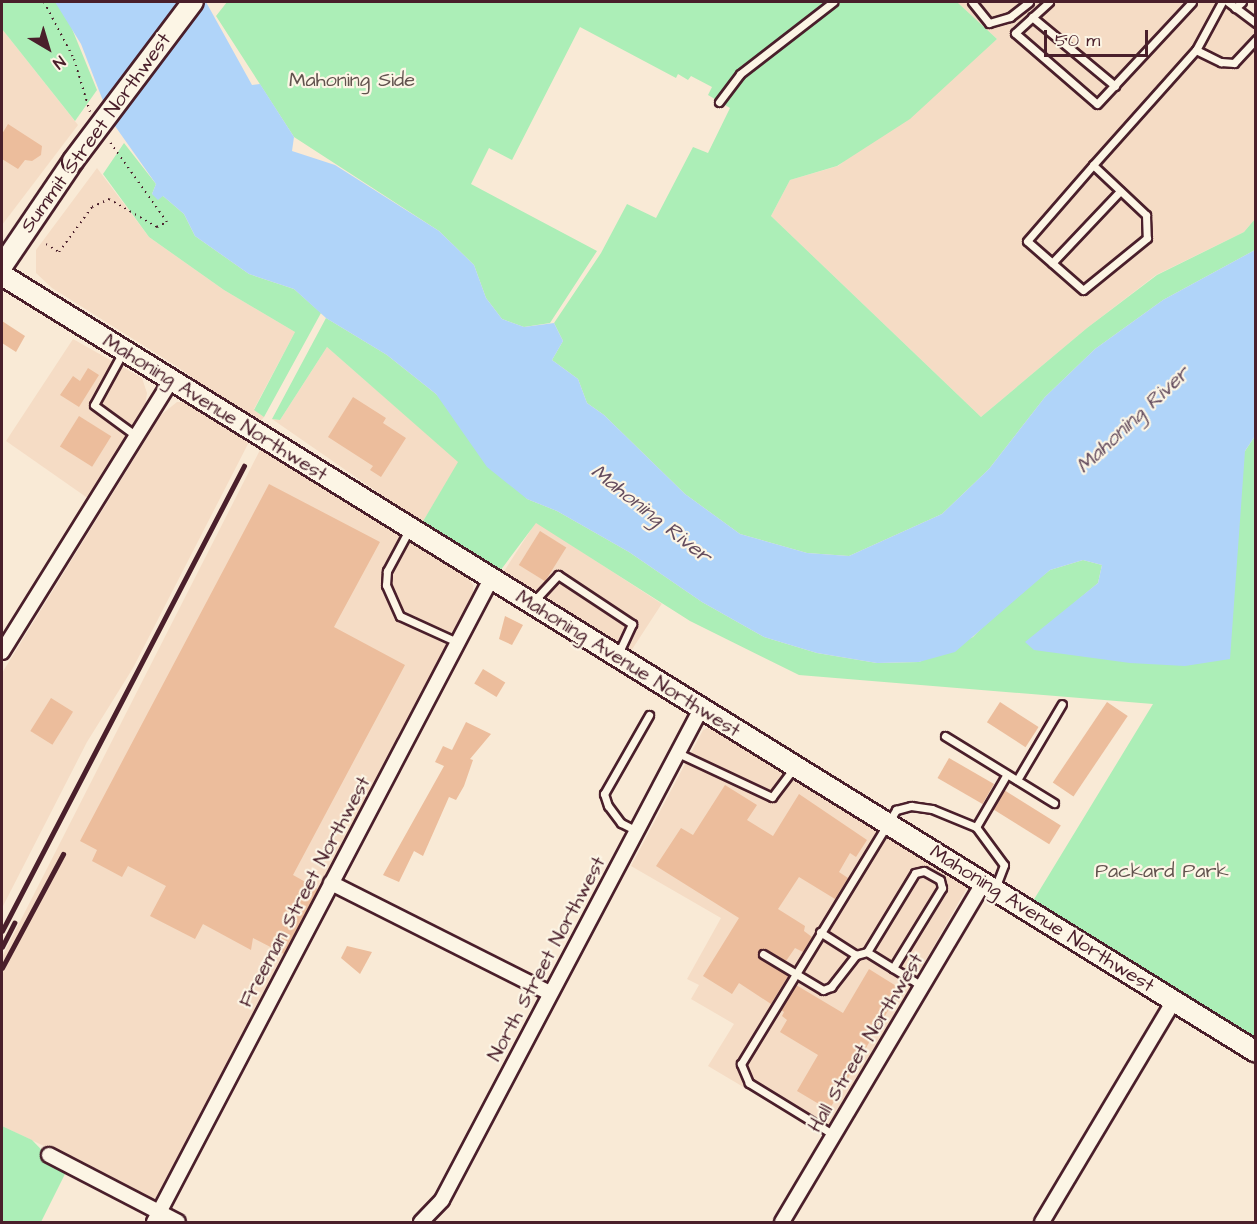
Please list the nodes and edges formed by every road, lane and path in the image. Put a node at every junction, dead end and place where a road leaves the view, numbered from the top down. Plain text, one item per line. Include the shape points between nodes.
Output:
1 (44, 2) edge
2 (193, 2) edge
3 (833, 2) edge
4 (972, 2) edge
5 (1029, 2) edge
6 (1049, 2) edge
7 (1192, 2) edge
8 (1222, 2) edge
9 (1228, 2) edge
10 (1242, 2) edge
11 (1236, 8) junction
12 (1032, 17) junction
13 (1256, 23) edge
14 (1256, 39) edge
15 (1196, 50) junction
16 (1115, 86) junction
17 (719, 102) dead end
18 (92, 114) dead end
19 (104, 133) dead end
20 (1093, 165) junction
21 (1120, 190) junction
22 (46, 244) dead end
23 (1052, 263) junction
24 (2, 266) edge
25 (2, 275) edge
26 (123, 352) junction
27 (171, 380) junction
28 (135, 435) junction
29 (410, 528) junction
30 (491, 579) junction
31 (531, 604) junction
32 (457, 642) junction
33 (2, 652) edge
34 (616, 657) junction
35 (1062, 704) dead end
36 (701, 709) junction
37 (649, 715) dead end
38 (945, 736) dead end
39 (678, 753) junction
40 (794, 767) junction
41 (1007, 774) junction
42 (1017, 780) junction
43 (1054, 803) dead end
44 (886, 824) junction
45 (976, 827) junction
46 (637, 831) junction
47 (943, 859) junction
48 (933, 876) junction
49 (331, 884) junction
50 (988, 887) junction
51 (820, 932) junction
52 (867, 952) junction
53 (763, 954) dead end
54 (856, 955) junction
55 (893, 968) junction
56 (795, 973) junction
57 (922, 986) junction
58 (550, 993) junction
59 (1174, 1001) junction
60 (1256, 1052) edge
61 (834, 1135) junction
62 (49, 1155) dead end
63 (157, 1217) edge
64 (426, 1221) edge
65 (178, 1222) edge
66 (782, 1222) edge
67 (1042, 1222) edge

1 - 18 path via 74,59
2 - 24 main road, Summit Street Northwest, bridge via 73,161
3 - 17 lane via 740,74
4 - 5 lane via 989,23 1010,17
6 - 12 lane
7 - 16 lane
8 - 15 lane
9 - 11 lane
10 - 11 lane
11 - 13 lane
12 - 16 lane
12 - 16 lane via 1016,33 1096,104
14 - 15 lane via 1234,63 1221,62
15 - 20 lane
19 - 22 path via 167,222 157,227 109,198 92,207 59,252
20 - 21 lane
20 - 23 lane via 1026,241
21 - 23 lane
21 - 23 lane via 1146,215 1147,238 1083,290
25 - 26 main road, Mahoning Avenue Northwest
26 - 27 main road, Mahoning Avenue Northwest
26 - 28 lane via 94,405
27 - 28 street
27 - 29 main road, Mahoning Avenue Northwest
28 - 33 street
29 - 30 main road, Mahoning Avenue Northwest
29 - 32 lane via 387,571 386,585 400,616
30 - 31 main road, Mahoning Avenue Northwest
30 - 32 street, Freeman Street Northwest
31 - 34 main road, Mahoning Avenue Northwest
31 - 34 lane via 558,575 632,624
32 - 49 street, Freeman Street Northwest
34 - 36 main road, Mahoning Avenue Northwest
35 - 42 lane
36 - 39 street, North Street Northwest
36 - 40 main road, Mahoning Avenue Northwest
37 - 46 lane via 604,794 621,823
38 - 41 lane
39 - 40 lane via 772,797
39 - 46 street, North Street Northwest
40 - 44 main road, Mahoning Avenue Northwest
41 - 42 lane
41 - 45 lane
42 - 43 lane
44 - 45 lane via 896,810 910,806 932,809
44 - 47 main road, Mahoning Avenue Northwest
44 - 51 lane
45 - 50 lane via 1004,865
46 - 58 street, North Street Northwest
47 - 48 lane
47 - 50 main road, Mahoning Avenue Northwest
48 - 52 lane via 924,871 915,873
48 - 55 lane via 940,880 942,888
49 - 58 street
49 - 63 street, Freeman Street Northwest
50 - 57 street, Hall Street Northwest
50 - 59 main road, Mahoning Avenue Northwest
51 - 54 lane
51 - 56 lane
52 - 54 lane
52 - 55 lane
53 - 56 lane
54 - 56 lane via 831,987 823,990
55 - 57 lane
56 - 61 lane via 741,1064 743,1074 749,1083
57 - 61 street, Hall Street Northwest
58 - 64 street, North Street Northwest via 442,1200
59 - 60 main road, Mahoning Avenue Northwest
59 - 67 street
61 - 66 street, Hall Street Northwest
62 - 63 street
63 - 65 street

